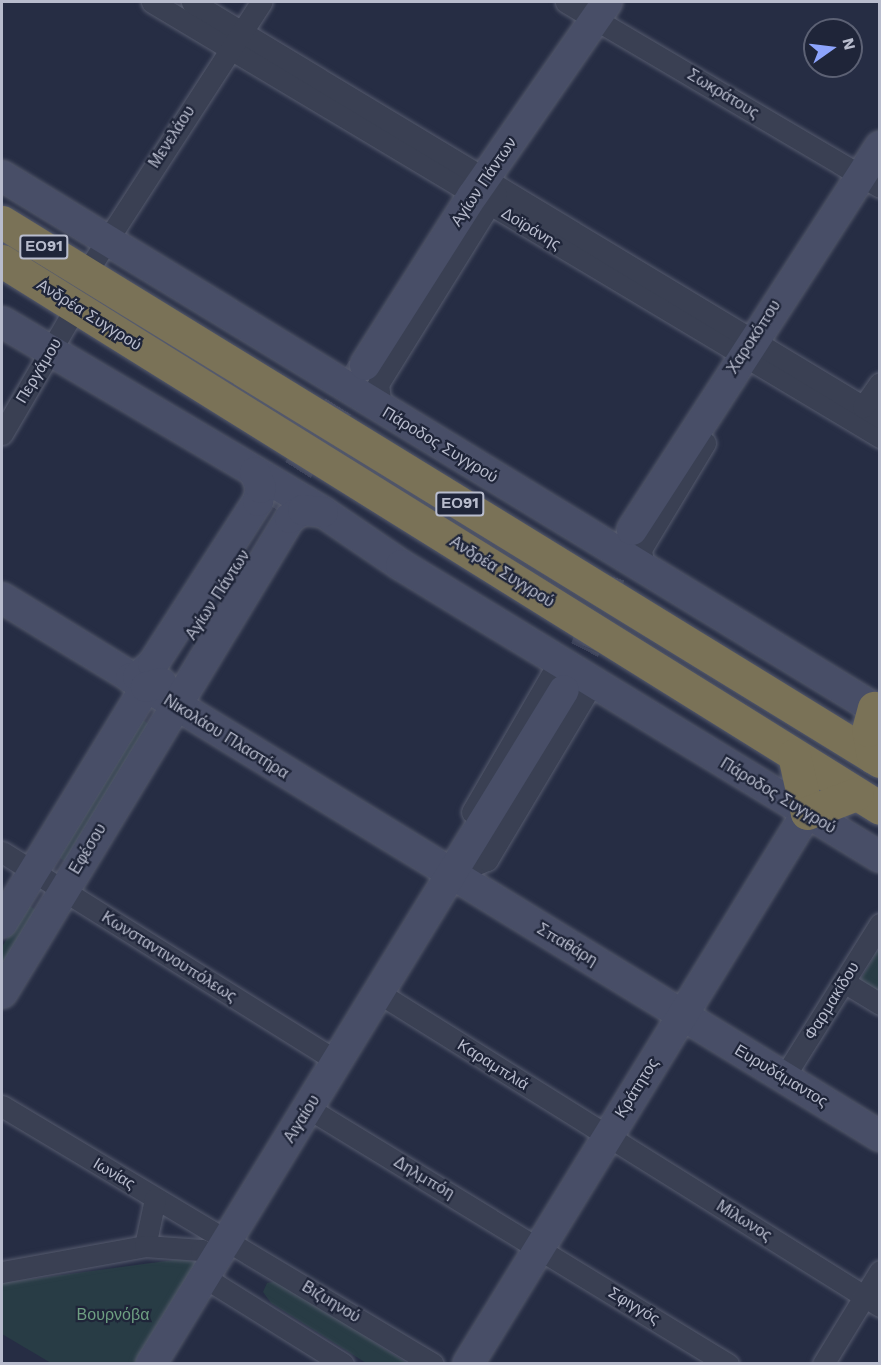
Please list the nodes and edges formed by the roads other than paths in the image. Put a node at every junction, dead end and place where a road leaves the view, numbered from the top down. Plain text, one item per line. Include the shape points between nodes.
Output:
1 (152, 2) edge
2 (192, 2) edge
3 (261, 2) edge
4 (566, 2) edge
5 (601, 10) edge
6 (235, 40) junction
7 (879, 146) edge
8 (2, 176) edge
9 (870, 181) edge
10 (482, 187) junction
11 (2, 222) edge
12 (107, 238) junction
13 (2, 261) edge
14 (86, 273) junction
15 (76, 307) junction
16 (2, 322) edge
17 (746, 351) junction
18 (51, 352) junction
19 (365, 365) tunnel mouth
20 (339, 382) junction
21 (879, 383) edge
22 (381, 408) junction
23 (871, 412) edge
24 (2, 434) edge
25 (879, 437) edge
26 (255, 472) junction
27 (274, 508) tunnel mouth
28 (323, 512) junction
29 (632, 530) tunnel mouth
30 (599, 542) junction
31 (644, 569) junction
32 (2, 598) edge
33 (562, 676) junction
34 (593, 682) junction
35 (153, 688) junction
36 (877, 707) edge
37 (835, 734) junction
38 (794, 755) junction
39 (876, 759) edge
40 (868, 801) edge
41 (807, 813) junction
42 (2, 852) edge
43 (879, 857) edge
44 (33, 871) junction
45 (452, 874) junction
46 (63, 891) junction
47 (2, 922) edge
48 (879, 924) edge
49 (844, 982) junction
50 (2, 993) edge
51 (379, 993) junction
52 (879, 1004) edge
53 (682, 1015) junction
54 (337, 1061) junction
55 (784, 1077) junction
56 (2, 1106) edge
57 (309, 1108) junction
58 (608, 1136) junction
59 (879, 1136) edge
60 (155, 1199) junction
61 (145, 1246) junction
62 (539, 1248) junction
63 (216, 1258) junction
64 (879, 1271) edge
65 (2, 1272) edge
66 (872, 1301) edge
67 (151, 1364) edge
68 (343, 1364) edge
69 (434, 1364) edge
70 (468, 1364) edge
71 (728, 1364) edge
72 (823, 1364) edge

1 - 6 street, Δοϊράνης
2 - 6 street, Δοϊράνης
3 - 6 street, Μενελάου
4 - 5 street, Σωκράτους
5 - 9 street, Σωκράτους
5 - 10 street, Αγίων Πάντων
6 - 10 street, Δοϊράνης
6 - 12 street, Μενελάου
7 - 9 street, Χαροκόπου
8 - 12 street, Πάροδος Συγγρού
9 - 17 street, Χαροκόπου
10 - 17 street, Δοϊράνης
10 - 19 street, Αγίων Πάντων
10 - 20 street, Αγίων Πάντων
10 - 22 street, Αγίων Πάντων via 378,384
11 - 14 highway, Ανδρέα Συγγρού / ΕΟ91
12 - 14 street, Μενελάου
12 - 20 street, Πάροδος Συγγρού
13 - 15 highway, Ανδρέα Συγγρού / ΕΟ91
14 - 37 highway, Ανδρέα Συγγρού / ΕΟ91
15 - 18 street, Περγάμου
15 - 38 highway, Ανδρέα Συγγρού / ΕΟ91
16 - 18 street, Πάροδος Συγγρού
17 - 23 street, Δοϊράνης
17 - 25 street, Δοϊράνης
17 - 29 street, Χαροκόπου
17 - 30 street, Χαροκόπου via 618,529
17 - 31 street, Χαροκόπου via 641,549
18 - 24 street, Περγάμου
18 - 26 street, Πάροδος Συγγρού
20 - 22 street, Πάροδος Συγγρού
21 - 23 street
22 - 30 street, Πάροδος Συγγρού
26 - 28 street, Πάροδος Συγγρού
26 - 35 street via 261,488 258,501 153,664 138,677
27 - 35 street, Αγίων Πάντων
28 - 33 street, Πάροδος Συγγρού
28 - 35 street, Εφέσου via 303,510 290,518
30 - 31 street, Πάροδος Συγγρού
31 - 36 street, Πάροδος Συγγρού
32 - 35 street, Νικολάου Πλαστήρα
33 - 34 street, Πάροδος Συγγρού
33 - 45 street, Αιγαίου
34 - 41 street, Πάροδος Συγγρού
34 - 45 street via 487,860
35 - 44 street, Εφέσου
35 - 45 street, Νικολάου Πλαστήρα
35 - 46 street, Εφέσου
36 - 37 highway via 858,725
36 - 39 highway via 868,730
37 - 39 highway, Ανδρέα Συγγρού / ΕΟ91
38 - 40 highway, Ανδρέα Συγγρού / ΕΟ91
38 - 41 highway
40 - 41 highway
41 - 43 street, Πάροδος Συγγρού
41 - 53 street, Κράτητος
42 - 44 street, Κωνσταντινουπόλεως
44 - 46 street, Κωνσταντινουπόλεως
44 - 47 street, Εφέσου
45 - 51 street, Αιγαίου
45 - 53 street, Σπαθάρη
46 - 50 street, Εφέσου
46 - 54 street, Κωνσταντινουπόλεως
48 - 49 street, Φαρμακίδου
49 - 52 street
49 - 55 street, Φαρμακίδου
51 - 54 street, Αιγαίου
51 - 58 street, Καραμπλιά
53 - 55 street, Ευρυδάμαντος
53 - 58 street, Κράτητος
54 - 57 street, Αιγαίου
55 - 59 street, Ευρυδάμαντος
56 - 60 street, Ιωνίας
57 - 62 street, Δηλμπόη
57 - 63 street, Αιγαίου
58 - 62 street, Κράτητος
58 - 66 street, Μίλωνος
60 - 61 street
60 - 63 street, Ιωνίας
61 - 63 street via 201,1250
61 - 65 street
62 - 70 street, Κράτητος
62 - 71 street, Σφιγγός
63 - 67 street, Αιγαίου
63 - 68 street
63 - 69 street, Βιζυηνού
64 - 66 street
66 - 72 street

